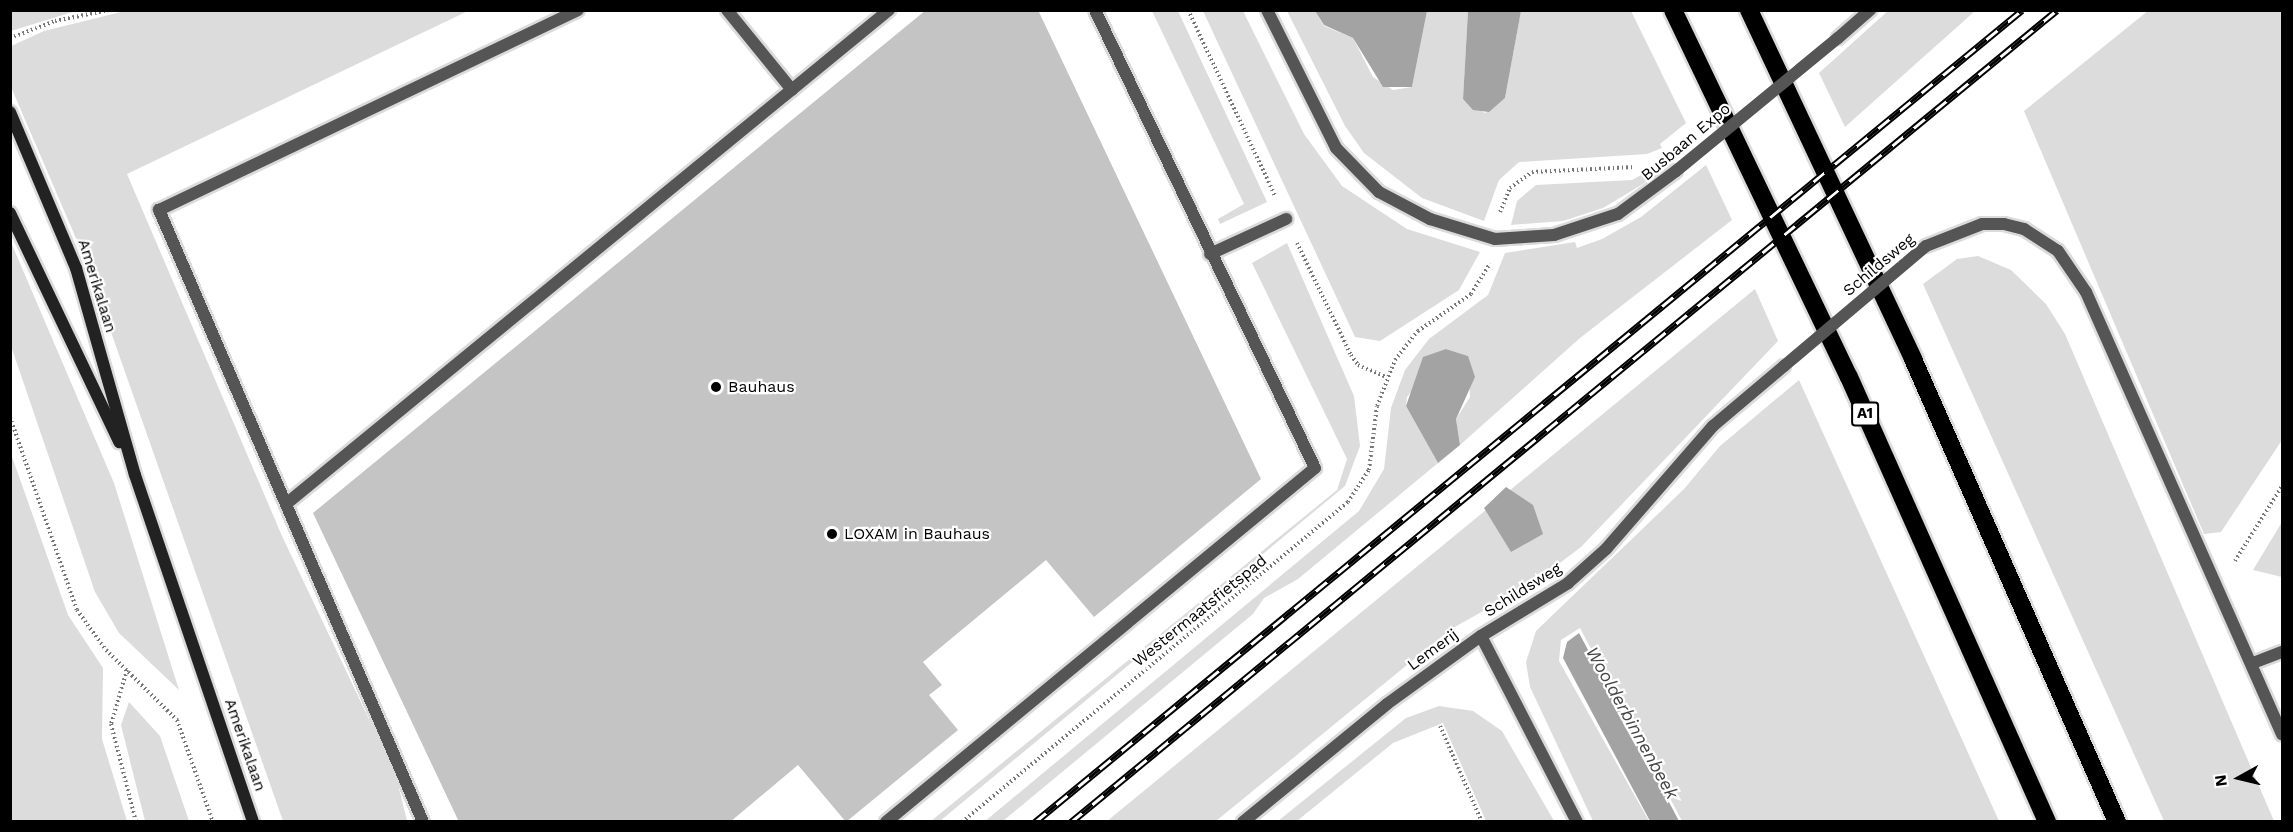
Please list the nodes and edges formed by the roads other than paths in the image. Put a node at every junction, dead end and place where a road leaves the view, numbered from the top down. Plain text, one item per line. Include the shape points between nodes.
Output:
1 (578, 10) edge
2 (727, 10) edge
3 (889, 10) edge
4 (1095, 10) edge
5 (1267, 10) edge
6 (1673, 10) edge
7 (1749, 10) edge
8 (1870, 10) edge
9 (792, 90) junction
10 (10, 112) edge
11 (10, 213) edge
12 (1286, 219) dead end
13 (1210, 254) junction
14 (135, 475) junction
15 (286, 504) junction
16 (1480, 636) junction
17 (2283, 652) edge
18 (2253, 663) junction
19 (2283, 735) edge
20 (253, 822) edge
21 (423, 822) edge
22 (886, 822) edge
23 (1243, 822) edge
24 (1577, 822) edge
25 (2047, 822) edge
26 (2117, 822) edge

1 - 15 street via 159,210
2 - 9 street
3 - 9 street
4 - 13 street
5 - 8 street, Busbaan Expo, bridge via 1319,120 1357,171 1406,208 1495,238 1539,237 1594,224 1642,199
6 - 25 highway, A1 via 1849,377
7 - 26 highway via 1913,359
9 - 15 street
10 - 14 main road, Amerikalaan via 76,268
11 - 14 main road, Amerikalaan
12 - 13 street
13 - 22 street via 1315,468
14 - 20 main road, Amerikalaan
15 - 21 street
16 - 18 street, Schildsweg, bridge via 1568,583 1599,556 1713,426 1926,246 1982,224 2004,224 2024,229 2058,251 2086,292
16 - 23 street, Lemerij
16 - 24 street, Lemerij
17 - 18 street
18 - 19 street, Schildsweg

